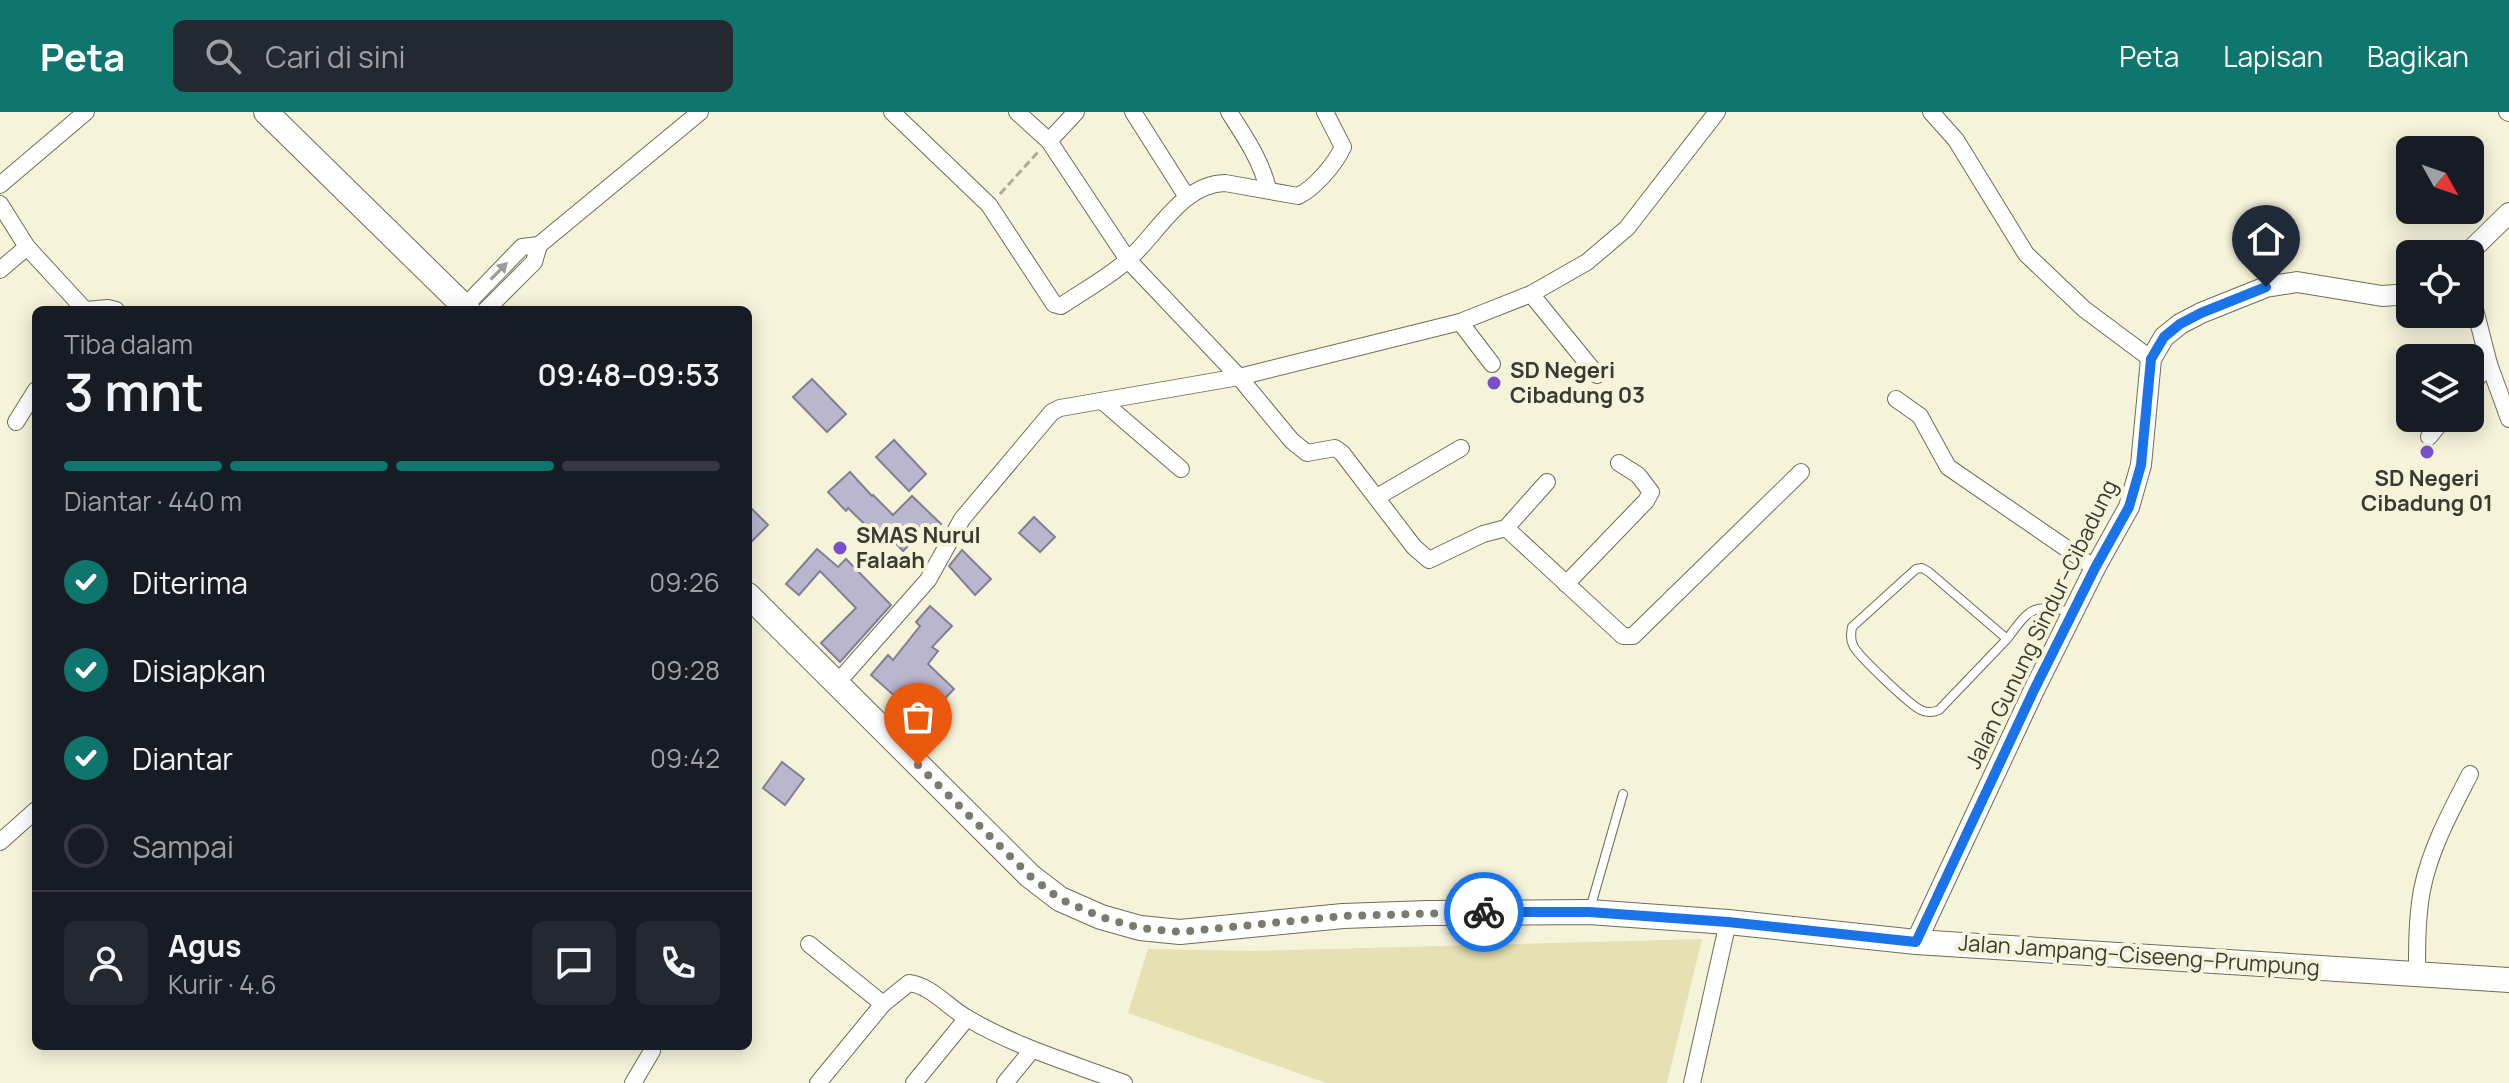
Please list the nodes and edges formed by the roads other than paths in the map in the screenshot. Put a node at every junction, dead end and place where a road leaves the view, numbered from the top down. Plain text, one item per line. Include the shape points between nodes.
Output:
1 (86, 112) edge
2 (266, 112) edge
3 (700, 112) edge
4 (892, 112) edge
5 (1017, 112) edge
6 (1076, 112) edge
7 (1133, 112) edge
8 (1229, 112) edge
9 (1325, 112) edge
10 (1717, 112) edge
11 (1931, 112) edge
12 (1049, 141) junction
13 (0, 185) edge
14 (1268, 189) junction
15 (1187, 197) junction
16 (0, 204) edge
17 (2509, 213) edge
18 (2481, 240) edge
19 (27, 247) junction
20 (1128, 260) junction
21 (0, 270) edge
22 (1531, 294) junction
23 (2396, 295) edge
24 (82, 306) edge
25 (470, 306) edge
26 (475, 306) edge
27 (1460, 322) junction
28 (2480, 328) edge
29 (2151, 359) junction
30 (1492, 364) dead end
31 (2489, 364) junction
32 (2484, 370) edge
33 (1597, 375) dead end
34 (1239, 377) junction
35 (32, 396) edge
36 (1896, 399) dead end
37 (1102, 401) junction
38 (2509, 419) edge
39 (16, 422) dead end
40 (2433, 432) edge
41 (2429, 437) dead end
42 (1461, 448) dead end
43 (1619, 463) dead end
44 (1181, 469) dead end
45 (1801, 472) dead end
46 (1547, 482) dead end
47 (1377, 497) junction
48 (1506, 528) junction
49 (2095, 568) junction
50 (1566, 584) junction
51 (752, 599) edge
52 (2073, 612) junction
53 (2007, 639) junction
54 (837, 683) junction
55 (2470, 774) dead end
56 (1623, 794) dead end
57 (32, 814) edge
58 (0, 842) edge
59 (1589, 912) junction
60 (1728, 922) junction
61 (1916, 942) junction
62 (809, 944) dead end
63 (2417, 972) junction
64 (2509, 980) edge
65 (883, 1004) junction
66 (967, 1018) junction
67 (652, 1050) edge
68 (1032, 1050) junction
69 (1103, 1080) edge
70 (633, 1083) edge
71 (818, 1083) edge
72 (914, 1083) edge
73 (1005, 1083) edge
74 (1124, 1083) edge
75 (1692, 1083) edge

1 - 13 street
2 - 25 main road
3 - 26 street via 539,245 522,247
4 - 20 street via 989,205 1054,304 1061,306
5 - 12 street
6 - 12 street
7 - 15 street
8 - 14 street via 1252,147
9 - 14 street via 1341,140 1339,156 1305,193
10 - 22 street via 1627,228 1587,262
11 - 29 street via 1956,140 2026,254 2084,309
12 - 20 street
14 - 15 street via 1212,183
15 - 20 street
16 - 19 street
17 - 18 street
19 - 21 street
19 - 24 street
20 - 34 street
22 - 27 street
22 - 33 street
23 - 29 street via 2297,282 2266,287 2180,324 2164,337
27 - 30 street
27 - 34 street
28 - 31 street
29 - 49 street, Jalan Gunung Sindur–Cibadung via 2141,465 2129,507
31 - 32 street
31 - 38 street
34 - 37 street
34 - 47 street via 1292,441 1307,453 1335,448
35 - 39 street
36 - 49 street via 1920,416 1948,467
37 - 44 street
37 - 54 street via 1052,412 962,519 928,580
40 - 41 street
42 - 47 street
43 - 50 street via 1651,492
45 - 50 street via 1633,636 1623,636
46 - 48 street
47 - 48 street via 1429,560
48 - 50 street
49 - 52 street, Jalan Gunung Sindur–Cibadung
51 - 54 main road, Jalan Jampang–Ciseeng–Prumpung
52 - 53 lane via 2042,606 2025,615
52 - 61 street, Jalan Gunung Sindur–Cibadung
53 - 53 lane via 1922,568 1852,627 1851,635 1858,654 1917,709 1933,713
54 - 59 main road, Jalan Jampang–Ciseeng–Prumpung via 1030,876 1060,899 1101,917 1180,932 1343,916
55 - 63 street via 2445,821 2422,890
56 - 59 lane
57 - 58 street
59 - 60 main road, Jalan Jampang–Ciseeng–Prumpung
60 - 61 main road, Jalan Jampang–Ciseeng–Prumpung
60 - 75 street
61 - 63 main road, Jalan Jampang–Ciseeng–Prumpung
62 - 65 street
63 - 64 main road, Jalan Jampang–Ciseeng–Prumpung
65 - 66 street via 902,986 914,983
65 - 71 street
66 - 68 street
66 - 72 street
67 - 70 street
68 - 69 street
68 - 73 street
69 - 74 street

